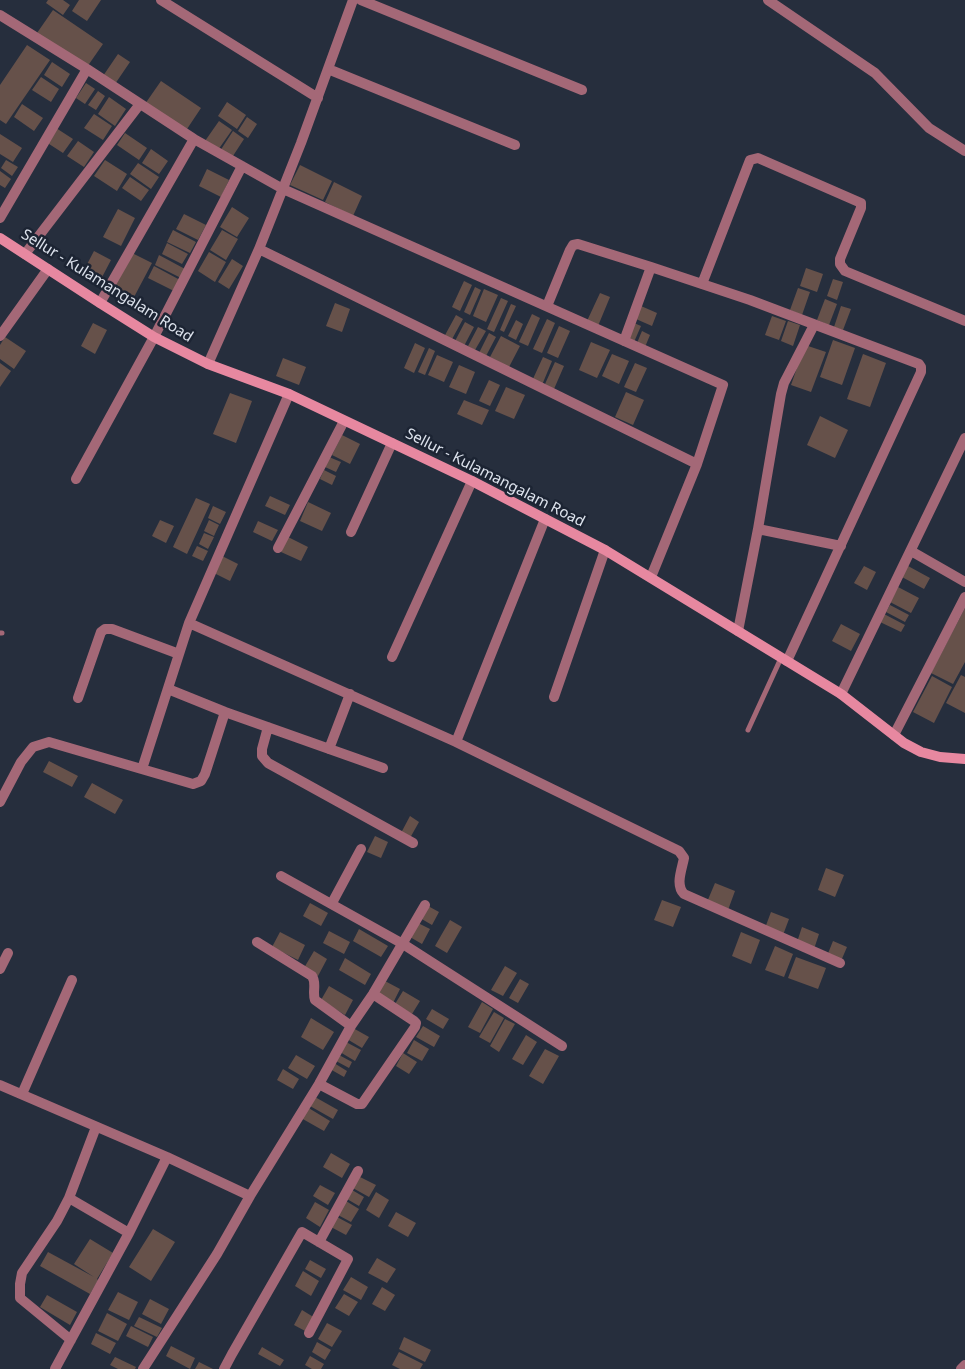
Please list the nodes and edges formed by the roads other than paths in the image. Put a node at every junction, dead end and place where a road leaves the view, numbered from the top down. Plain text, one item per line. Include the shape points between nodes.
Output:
1 (161, 0) edge
2 (353, 0) edge
3 (361, 0) edge
4 (768, 0) edge
5 (0, 16) edge
6 (87, 69) junction
7 (328, 69) junction
8 (582, 90) dead end
9 (318, 98) junction
10 (140, 104) junction
11 (194, 139) junction
12 (515, 145) dead end
13 (965, 151) edge
14 (242, 166) junction
15 (283, 189) junction
16 (0, 218) edge
17 (1, 239) edge
18 (259, 248) junction
19 (25, 254) junction
20 (651, 267) junction
21 (48, 269) junction
22 (702, 284) junction
23 (100, 303) junction
24 (547, 306) junction
25 (965, 321) edge
26 (814, 325) junction
27 (0, 336) edge
28 (154, 337) junction
29 (624, 341) junction
30 (208, 364) junction
31 (289, 394) junction
32 (344, 420) junction
33 (965, 438) edge
34 (392, 443) junction
35 (697, 464) junction
36 (76, 479) dead end
37 (472, 481) junction
38 (545, 519) junction
39 (758, 529) junction
40 (351, 532) dead end
41 (840, 546) junction
42 (278, 548) dead end
43 (605, 550) junction
44 (911, 551) junction
45 (651, 577) junction
46 (965, 582) edge
47 (965, 597) edge
48 (189, 623) junction
49 (738, 632) junction
50 (179, 654) junction
51 (392, 657) dead end
52 (784, 660) junction
53 (168, 689) junction
54 (350, 694) junction
55 (841, 694) junction
56 (554, 697) dead end
57 (78, 698) dead end
58 (225, 712) junction
59 (268, 727) junction
60 (748, 730) dead end
61 (894, 735) junction
62 (456, 742) junction
63 (329, 749) junction
64 (964, 757) edge
65 (383, 768) dead end
66 (142, 769) junction
67 (0, 802) edge
68 (413, 843) dead end
69 (361, 850) dead end
70 (281, 876) dead end
71 (332, 903) junction
72 (426, 905) dead end
73 (257, 942) dead end
74 (403, 944) junction
75 (8, 953) dead end
76 (840, 963) dead end
77 (0, 969) edge
78 (72, 980) dead end
79 (373, 994) junction
80 (351, 1026) junction
81 (562, 1046) dead end
82 (319, 1084) junction
83 (0, 1085) edge
84 (22, 1094) junction
85 (96, 1126) junction
86 (167, 1157) junction
87 (358, 1171) dead end
88 (250, 1196) junction
89 (69, 1198) junction
90 (129, 1233) junction
91 (319, 1242) junction
92 (308, 1333) dead end
93 (71, 1340) junction
94 (965, 1365) edge
95 (54, 1369) edge
96 (143, 1369) edge
97 (224, 1369) edge
98 (961, 1369) edge

1 - 9 street
2 - 7 street
3 - 8 street
4 - 13 street via 875,73 929,128
5 - 6 street
6 - 10 street
6 - 16 street
7 - 9 street
7 - 12 street
9 - 15 street
10 - 11 street
10 - 19 street
11 - 14 street
11 - 23 street
14 - 15 street
14 - 28 street
15 - 18 street
15 - 24 street
17 - 19 main road, Sellur - Kulamangalam Road
18 - 30 street
18 - 35 street
19 - 21 main road, Sellur - Kulamangalam Road
20 - 22 street
20 - 24 street via 573,245
20 - 29 street
21 - 23 main road, Sellur - Kulamangalam Road
21 - 27 street
22 - 25 street via 750,160 758,158 861,203 840,259 845,271
22 - 26 street
23 - 28 main road, Sellur - Kulamangalam Road
24 - 29 street
26 - 39 street via 784,383
26 - 41 street via 921,367
28 - 30 main road, Sellur - Kulamangalam Road
28 - 36 street
29 - 35 street via 723,385
30 - 31 main road, Sellur - Kulamangalam Road
31 - 32 main road, Sellur - Kulamangalam Road
31 - 48 street
32 - 34 main road, Sellur - Kulamangalam Road
32 - 42 street
33 - 44 street
34 - 37 main road, Sellur - Kulamangalam Road
34 - 40 street
35 - 45 street
37 - 38 main road, Sellur - Kulamangalam Road
37 - 51 street
38 - 43 main road, Sellur - Kulamangalam Road
38 - 62 street
39 - 41 street
39 - 49 street
41 - 52 street
43 - 45 main road, Sellur - Kulamangalam Road
43 - 56 street
44 - 46 street
44 - 55 street
45 - 49 main road, Sellur - Kulamangalam Road
47 - 61 street
48 - 50 street
48 - 54 street
49 - 52 main road, Sellur - Kulamangalam Road
50 - 53 street
50 - 57 street via 105,629 101,632
52 - 55 main road, Sellur - Kulamangalam Road
52 - 60 lane
53 - 58 street
53 - 66 street
54 - 62 street
54 - 63 street
55 - 61 main road, Sellur - Kulamangalam Road
58 - 59 street
58 - 66 street via 201,781 193,784
59 - 63 street
59 - 68 street via 262,749 262,756 268,763
61 - 64 main road, Sellur - Kulamangalam Road via 921,752 940,757
62 - 76 street via 679,851 684,858 679,884 684,894
63 - 65 street
66 - 67 street via 49,742 33,747 21,762
69 - 71 street
70 - 71 street
71 - 74 street
72 - 74 street
73 - 80 street via 312,976 315,1000
74 - 79 street
74 - 81 street
75 - 77 street
78 - 84 street
79 - 80 street
79 - 82 street via 414,1021 415,1027 362,1104
80 - 82 street
82 - 88 street
83 - 84 street
84 - 85 street
85 - 86 street
85 - 89 street
86 - 88 street
86 - 90 street
87 - 91 street
88 - 96 street
89 - 90 street
89 - 93 street via 22,1273 20,1298
90 - 93 street
91 - 92 street via 348,1259
91 - 97 street via 302,1232
93 - 95 street
94 - 98 street

